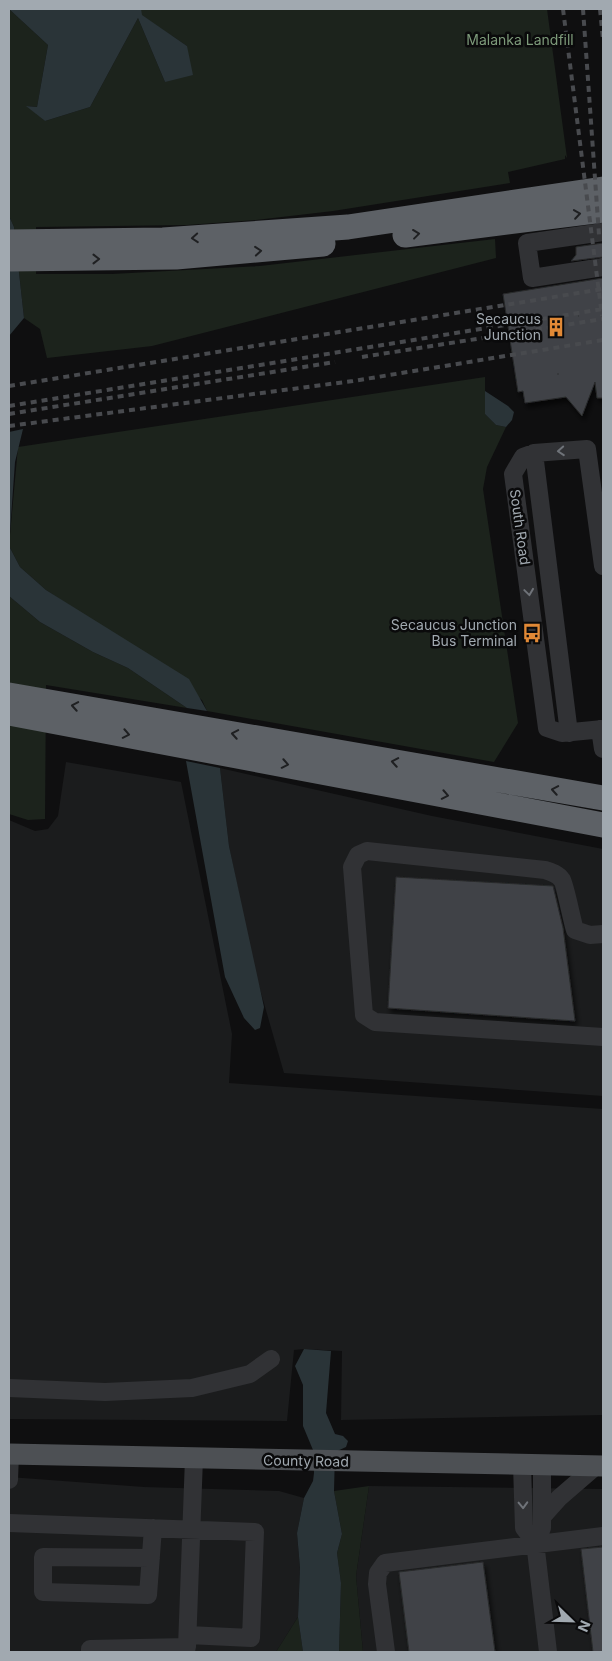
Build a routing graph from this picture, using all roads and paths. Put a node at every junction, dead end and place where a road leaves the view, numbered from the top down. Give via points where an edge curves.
1 (603, 171) edge
2 (603, 190) edge
3 (603, 210) edge
4 (296, 230) junction
5 (603, 232) edge
6 (9, 242) edge
7 (47, 251) junction
8 (9, 259) edge
9 (603, 267) edge
10 (603, 566) edge
11 (9, 695) edge
12 (9, 713) edge
13 (602, 729) edge
14 (603, 749) edge
15 (603, 798) edge
16 (603, 825) edge
17 (603, 934) edge
18 (603, 1037) edge
19 (271, 1359) dead end
20 (9, 1388) edge
21 (9, 1454) edge
22 (194, 1458) junction
23 (532, 1465) junction
24 (600, 1466) edge
25 (9, 1480) edge
26 (542, 1516) junction
27 (9, 1523) edge
28 (153, 1528) junction
29 (192, 1529) junction
30 (603, 1536) edge
31 (535, 1543) junction
32 (151, 1558) junction
33 (187, 1645) edge
34 (90, 1652) edge
35 (386, 1652) edge
36 (548, 1652) edge

1 - 4 highway via 534,192
2 - 4 highway via 348,227
7 -> 3 highway via 135,259 232,254
4 -> 7 highway
5 - 9 lane via 527,243 532,278
6 - 7 highway
7 - 8 highway
10 -> 13 lane, South Road via 587,449 534,453 523,457 513,474 547,728 557,733
15 -> 11 highway
12 -> 16 highway
13 - 14 lane, South Road
17 - 18 lane via 590,935 575,930 568,912 563,881 555,873 545,870 368,851 358,855 352,867 364,1015 375,1022
19 - 20 lane via 250,1374 192,1388 105,1392
21 - 22 main road, County Road
21 - 25 lane
22 - 23 main road, County Road
22 - 29 lane
23 - 24 main road, County Road
23 - 26 lane
23 -> 31 lane via 524,1528
24 - 26 lane via 559,1498
26 - 31 lane via 542,1528
27 - 28 lane
28 - 29 lane
28 - 32 lane
29 - 33 lane
29 - 33 lane via 254,1532 250,1638
30 - 31 lane
31 - 35 lane via 385,1563 378,1573 377,1584
31 - 36 lane
32 - 32 lane via 148,1595 43,1592 43,1557
33 - 34 lane via 90,1649

